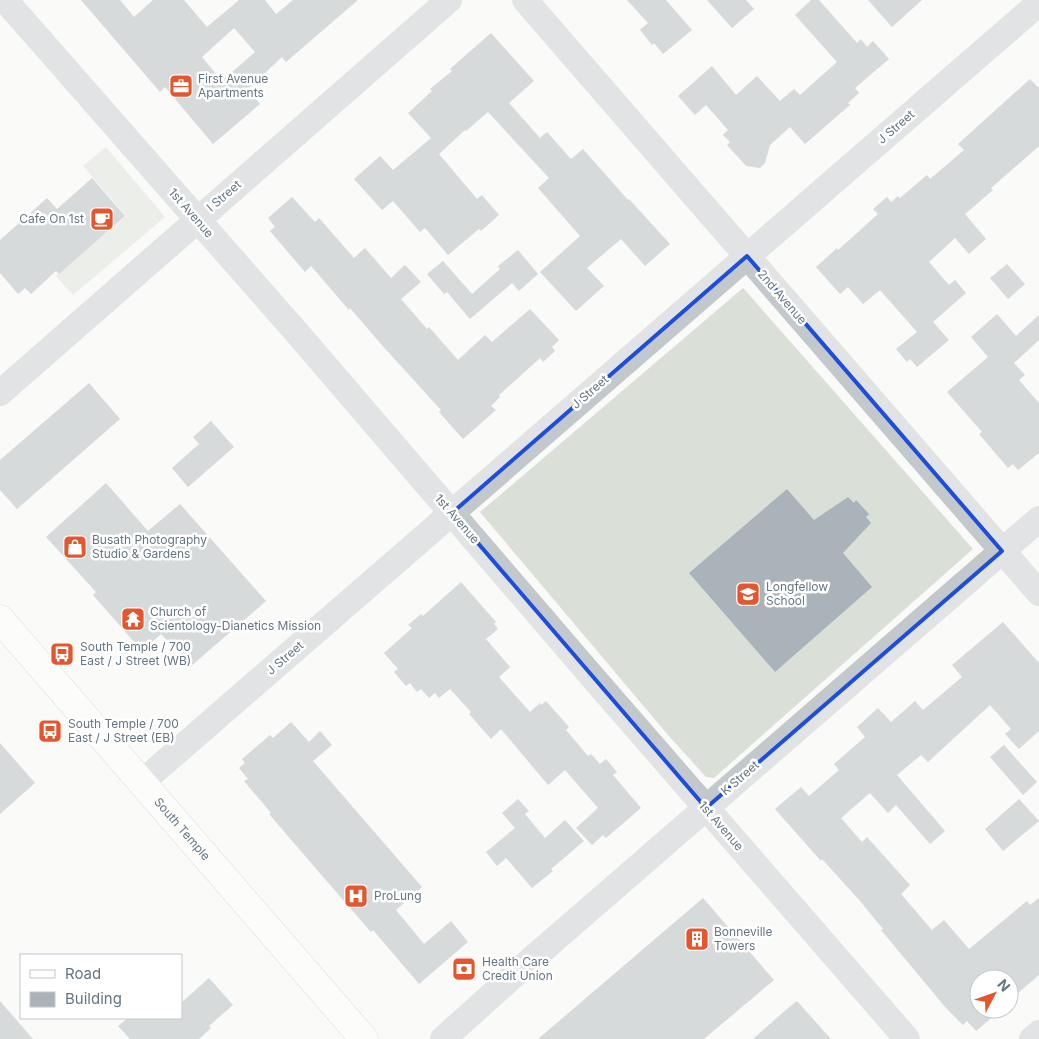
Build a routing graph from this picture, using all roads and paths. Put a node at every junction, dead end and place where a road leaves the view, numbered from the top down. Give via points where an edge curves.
1 (5, 0) edge
2 (449, 0) edge
3 (525, 0) edge
4 (1039, 3) edge
5 (197, 220) junction
6 (747, 256) junction
7 (0, 393) edge
8 (452, 513) junction
9 (1039, 519) edge
10 (1002, 551) junction
11 (1039, 593) edge
12 (0, 618) edge
13 (142, 782) junction
14 (706, 808) junction
15 (1039, 1033) edge
16 (364, 1039) edge
17 (443, 1039) edge
18 (907, 1039) edge
19 (1032, 1039) edge

1 - 5 street, 1st Avenue
2 - 5 street, I Street
3 - 6 street, 2nd Avenue
4 - 6 street, J Street
5 - 7 street, I Street
5 - 8 street, 1st Avenue
6 - 8 street, J Street
6 - 10 street, 2nd Avenue
8 - 13 street, J Street
8 - 14 street, 1st Avenue
9 - 10 street, K Street
10 - 11 street, 2nd Avenue
10 - 14 street, K Street
12 - 13 main road, South Temple
13 - 16 main road, South Temple
14 - 17 street, K Street
14 - 18 street, 1st Avenue
15 - 19 street

